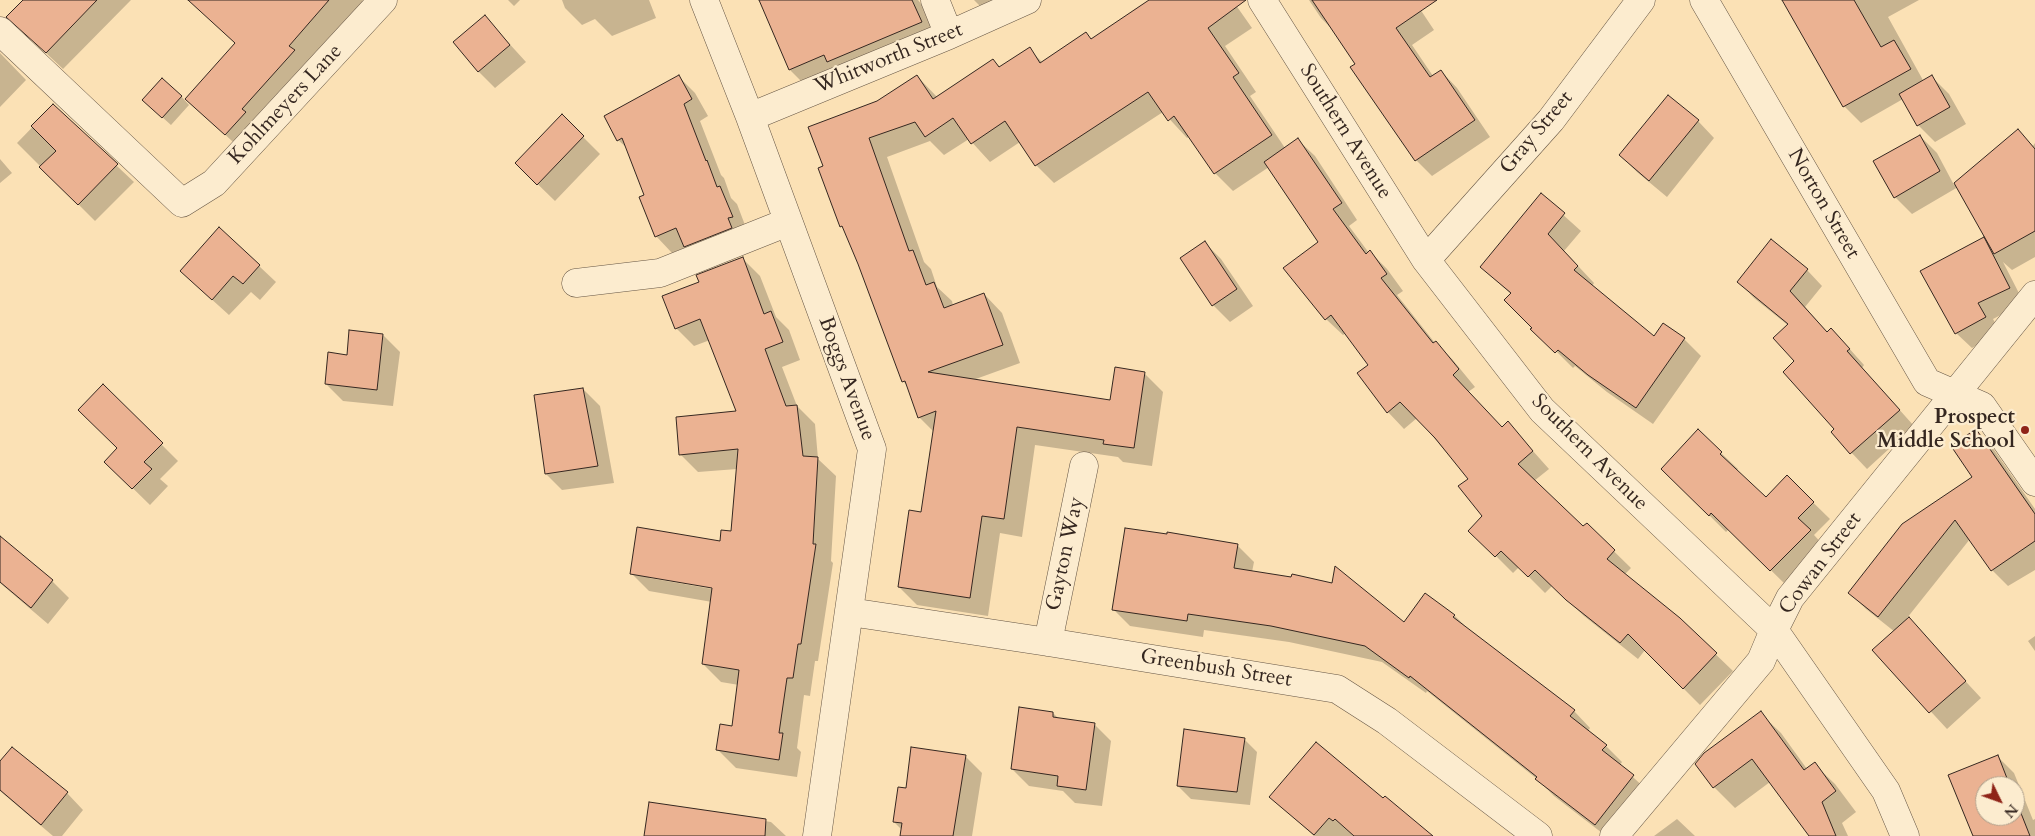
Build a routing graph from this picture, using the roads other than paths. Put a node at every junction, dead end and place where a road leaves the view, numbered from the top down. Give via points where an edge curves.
1 (383, 0) edge
2 (704, 0) edge
3 (935, 0) edge
4 (1027, 0) edge
5 (1262, 0) edge
6 (1641, 0) edge
7 (1704, 0) edge
8 (0, 31) edge
9 (949, 35) junction
10 (750, 117) junction
11 (788, 222) junction
12 (1426, 260) junction
13 (576, 283) dead end
14 (2035, 295) edge
15 (1954, 394) junction
16 (1084, 466) dead end
17 (2035, 482) edge
18 (850, 612) junction
19 (1774, 630) junction
20 (1048, 642) junction
21 (817, 836) edge
22 (1538, 836) edge
23 (1614, 836) edge
24 (1905, 836) edge

1 - 8 street, Kohlmeyers Lane via 214,183 182,203
2 - 10 street, Boggs Avenue
3 - 9 street
4 - 9 street, Whitworth Street
5 - 12 street, Southern Avenue
6 - 12 street, Gray Street via 1550,120
7 - 15 street, Norton Street via 1927,382
9 - 10 street, Whitworth Street
10 - 11 street, Boggs Avenue
11 - 13 street via 660,273
11 - 18 street, Boggs Avenue via 872,449
12 - 19 street, Southern Avenue via 1542,410
14 - 15 street, Cowan Street
15 - 17 street, Norton Street via 1982,406
15 - 19 street, Cowan Street via 1790,598
16 - 20 street, Gayton Way
18 - 20 street, Greenbush Street
18 - 21 street, Boggs Avenue
19 - 23 street, Cowan Street via 1761,662
19 - 24 street, Southern Avenue via 1886,790
20 - 22 street, Greenbush Street via 1337,689 1387,721

